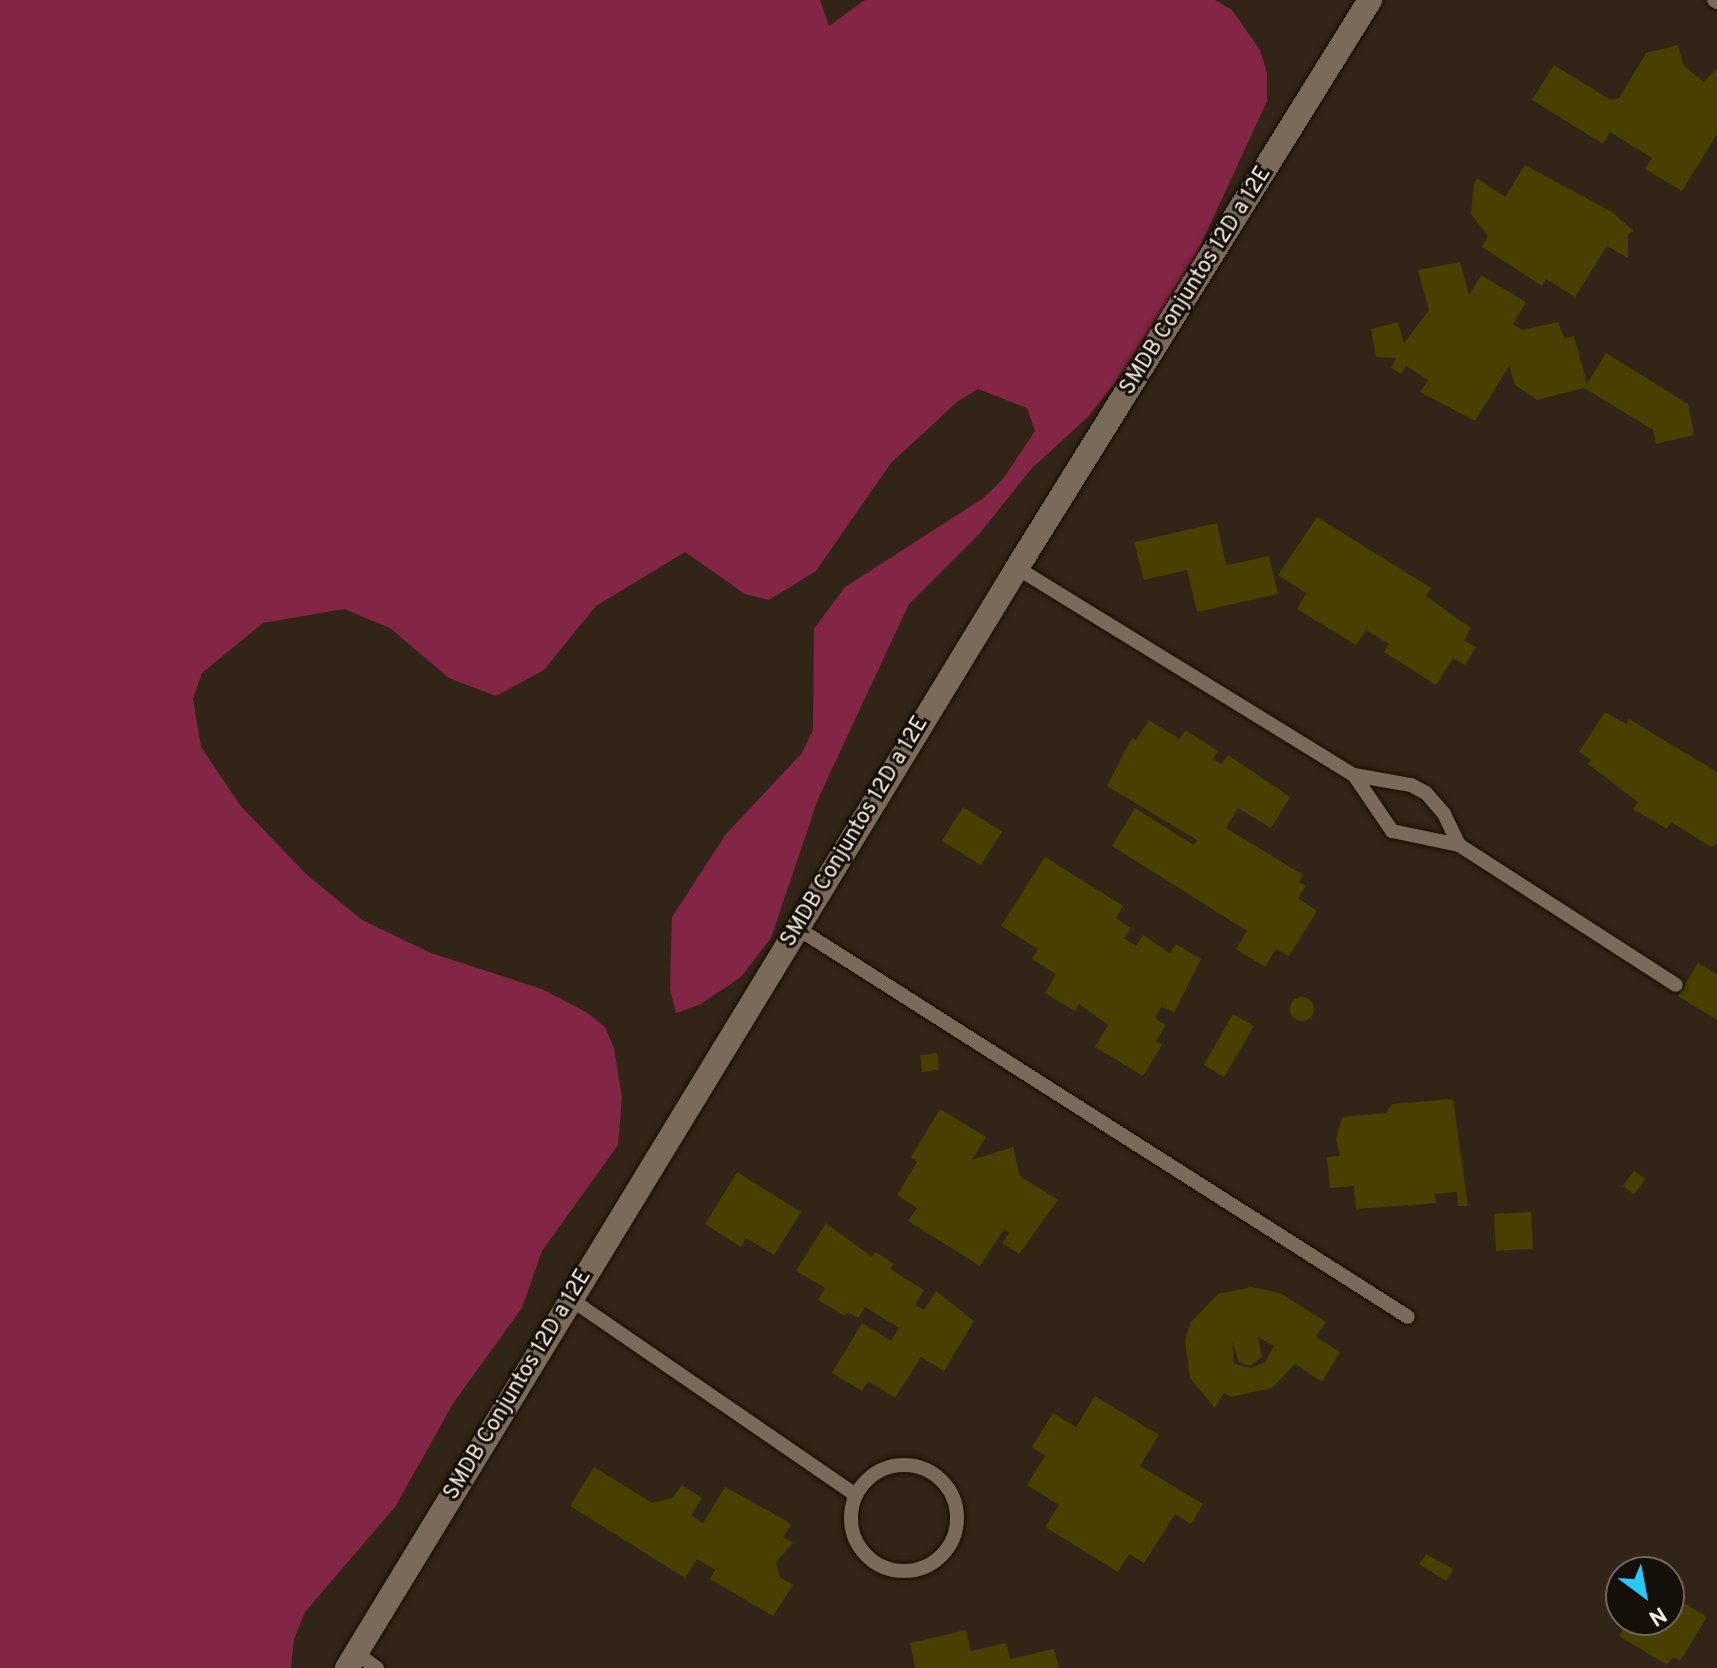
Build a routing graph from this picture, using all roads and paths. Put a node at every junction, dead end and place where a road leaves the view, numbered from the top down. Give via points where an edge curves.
1 (1370, 0) edge
2 (1017, 568) junction
3 (1354, 775) junction
4 (1459, 845) junction
5 (797, 928) junction
6 (1676, 985) dead end
7 (569, 1298) junction
8 (1408, 1317) dead end
9 (856, 1495) junction
10 (351, 1661) edge
11 (377, 1668) edge

1 - 2 street, SMDB Conjuntos 12D a 12E
2 - 3 lane
2 - 5 street, SMDB Conjuntos 12D a 12E
3 - 4 lane via 1392,831
3 - 4 lane via 1411,785 1426,793
4 - 6 lane
5 - 7 street, SMDB Conjuntos 12D a 12E
5 - 8 lane
7 - 9 lane
7 - 10 street, SMDB Conjuntos 12D a 12E
9 - 9 lane via 851,1511 854,1536 867,1557 881,1566 897,1571 930,1566 953,1541 958,1526 952,1493 928,1470 912,1465 887,1468
10 - 11 lane

